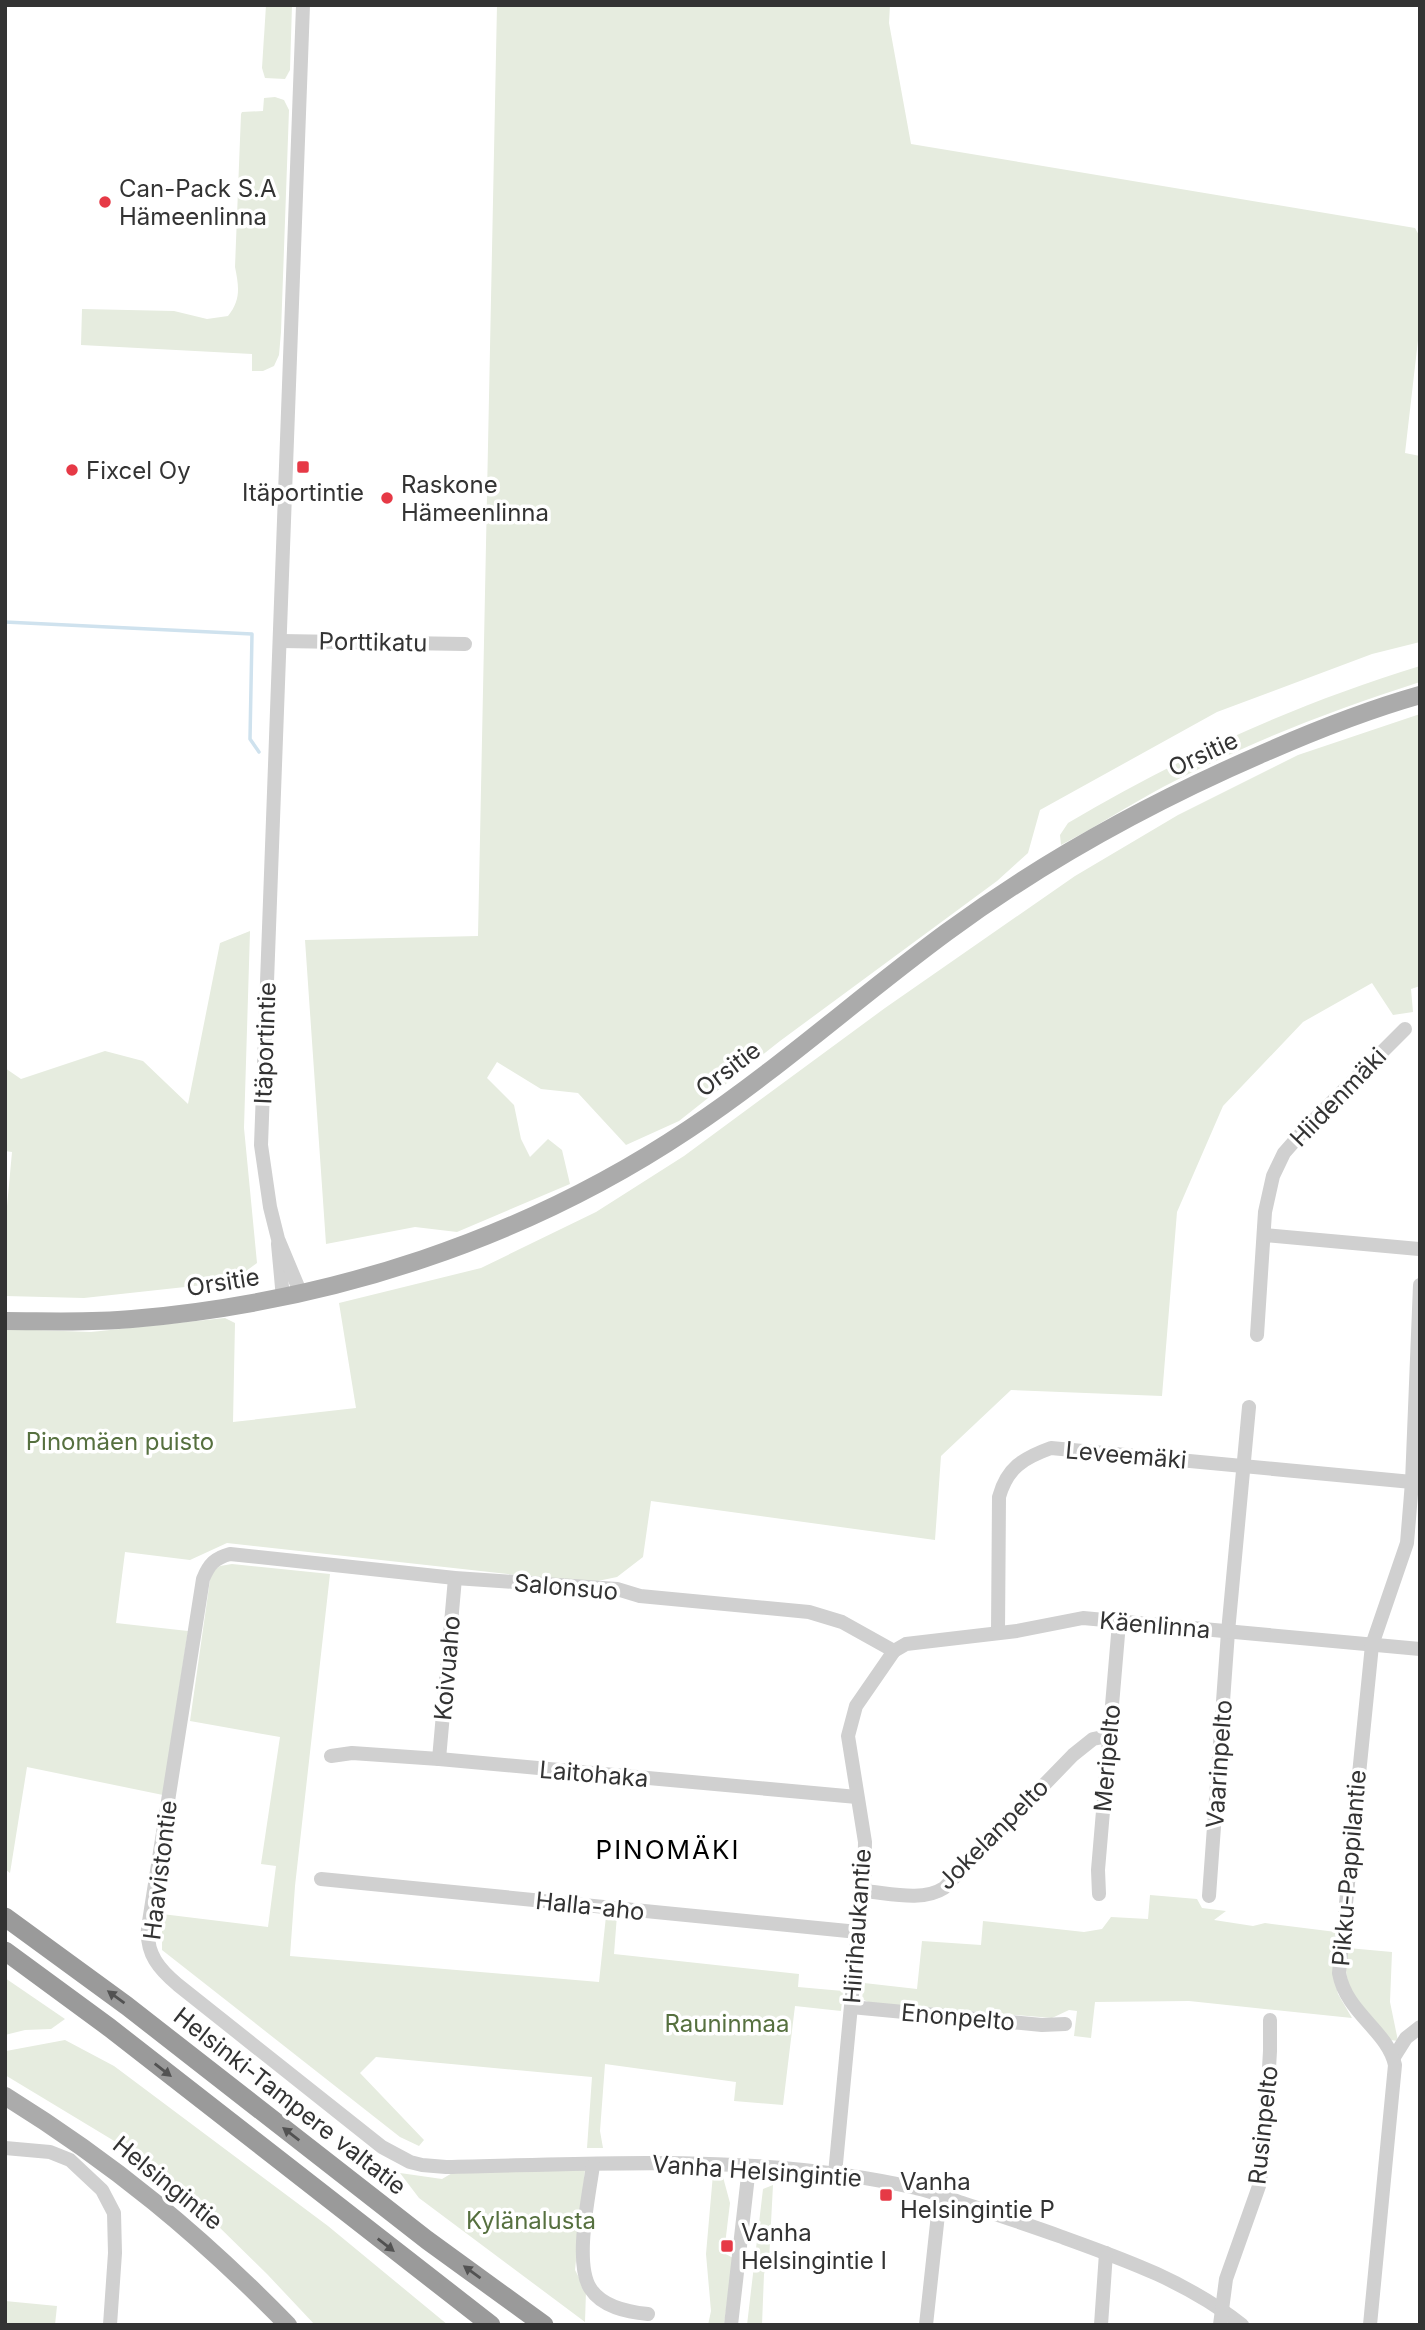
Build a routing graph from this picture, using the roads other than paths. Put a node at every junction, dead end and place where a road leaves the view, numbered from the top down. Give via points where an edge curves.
1 (303, 5) edge
2 (281, 641) junction
3 (465, 644) dead end
4 (1420, 695) edge
5 (1405, 1029) dead end
6 (1264, 1235) junction
7 (1420, 1247) edge
8 (1420, 1256) edge
9 (1420, 1285) edge
10 (292, 1296) junction
11 (5, 1321) edge
12 (1257, 1335) dead end
13 (1249, 1407) dead end
14 (1243, 1467) junction
15 (1412, 1482) junction
16 (230, 1554) joint
17 (455, 1578) junction
18 (1119, 1623) junction
19 (1228, 1632) junction
20 (998, 1633) junction
21 (1372, 1645) junction
22 (1420, 1649) edge
23 (894, 1651) junction
24 (1108, 1736) junction
25 (331, 1756) dead end
26 (439, 1759) junction
27 (857, 1797) junction
28 (321, 1879) dead end
29 (864, 1891) junction
30 (1099, 1894) dead end
31 (1209, 1896) dead end
32 (5, 1917) edge
33 (858, 1932) junction
34 (5, 1951) edge
35 (851, 2007) junction
36 (1270, 2020) dead end
37 (1065, 2024) dead end
38 (1420, 2027) edge
39 (1394, 2057) junction
40 (5, 2096) edge
41 (5, 2148) edge
42 (410, 2162) joint
43 (593, 2165) junction
44 (749, 2167) junction
45 (835, 2174) junction
46 (940, 2196) junction
47 (1106, 2253) junction
48 (1222, 2309) junction
49 (648, 2314) dead end
50 (110, 2325) edge
51 (288, 2325) edge
52 (491, 2325) edge
53 (544, 2325) edge
54 (731, 2325) edge
55 (926, 2325) edge
56 (1101, 2325) edge
57 (1220, 2325) edge
58 (1242, 2325) edge
59 (1370, 2325) edge

1 - 2 street, Itäportintie
2 - 3 street, Porttikatu
2 - 10 street, Itäportintie via 261,1145 270,1207
4 - 10 main road, Orsitie via 1240,764 1057,859 947,932 688,1129 618,1172 497,1233 406,1265
5 - 6 street, Hiidenmäki via 1284,1153 1273,1176
6 - 7 street
6 - 12 street, Hiidenmäki
7 - 8 street
9 - 15 street, Pikku-Pappilantie
10 - 11 main road, Orsitie via 130,1319
13 - 14 street
14 - 15 street, Leveemäki
14 - 19 street
14 - 20 street, Leveemäki via 1051,1448 1031,1455 1004,1479 999,1497
15 - 21 street, Pikku-Pappilantie via 1407,1543
16 - 17 street, Salonsuo
16 - 42 street, Haavistontie via 218,1557 203,1578 148,1928 150,1952 178,1985 382,2147
17 - 23 street, Salonsuo via 617,1589 640,1596 809,1612 842,1622
17 - 26 street, Koivuaho
18 - 19 street, Käenlinna
18 - 20 street, Käenlinna via 1083,1618
18 - 24 street, Meripelto
19 - 21 street, Käenlinna
19 - 31 street, Vaarinpelto
20 - 23 street, Käenlinna via 906,1644
21 - 22 street, Käenlinna
21 - 39 street, Pikku-Pappilantie via 1339,1973 1349,2001
23 - 27 street, Hiirihaukantie via 851,1719 849,1744
24 - 29 street, Jokelanpelto via 1093,1739 1073,1755 944,1888 925,1895
24 - 30 street, Meripelto
25 - 26 street, Laitohaka via 352,1753
26 - 27 street, Laitohaka
27 - 29 street, Hiirihaukantie via 865,1842
28 - 33 street, Halla-aho
29 - 33 street, Hiirihaukantie
53 -> 32 highway, Helsinki-Tampere valtatie
33 - 35 street, Hiirihaukantie
34 -> 52 highway
35 - 37 street, Enonpelto
35 - 45 street, Hiirihaukantie
36 - 48 street, Rusinpelto via 1259,2186 1226,2279
38 - 39 street
39 - 59 street
40 - 51 main road, Helsingintie via 90,2151 170,2213
41 - 50 street via 50,2152 69,2160 102,2190 114,2213
42 - 43 street, Vanha Helsingintie via 446,2167
43 - 44 street, Vanha Helsingintie
43 - 49 street via 582,2260 590,2288 610,2305
44 - 45 street, Vanha Helsingintie
44 - 54 street
45 - 46 street, Vanha Helsingintie
46 - 47 street, Vanha Helsingintie
46 - 55 street
47 - 48 street, Vanha Helsingintie via 1163,2275
47 - 56 street
48 - 57 street, Rusinpelto
48 - 58 street, Vanha Helsingintie

